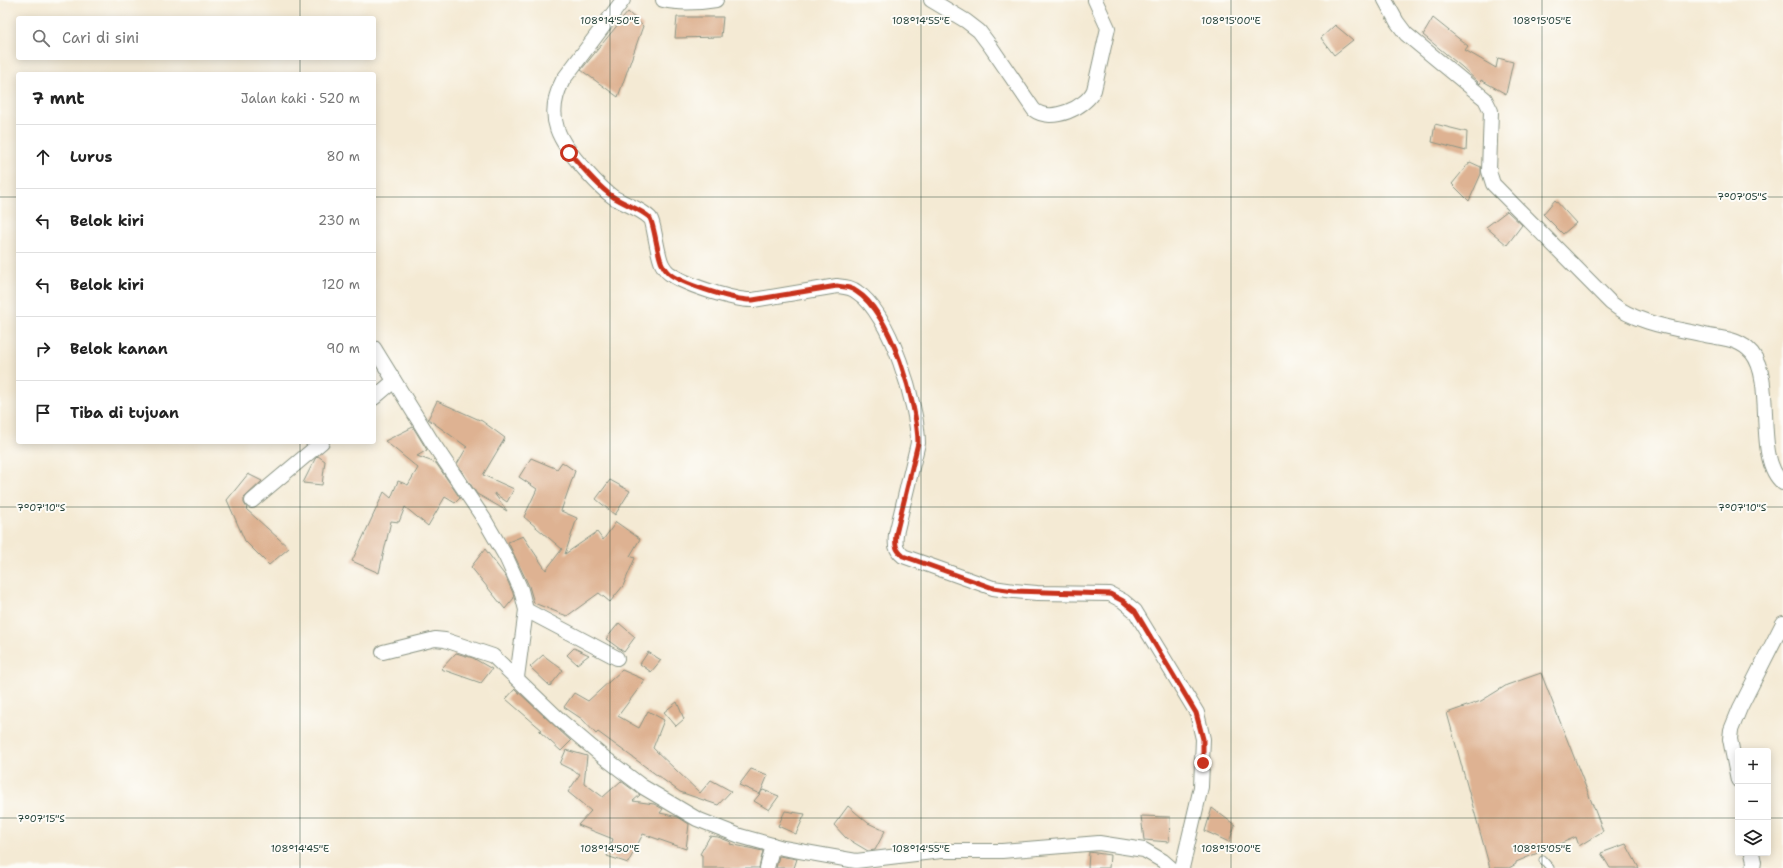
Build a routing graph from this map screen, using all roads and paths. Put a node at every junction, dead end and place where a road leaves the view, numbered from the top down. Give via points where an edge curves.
1 (623, 0) edge
2 (663, 0) edge
3 (716, 0) edge
4 (931, 0) edge
5 (1095, 0) edge
6 (1385, 0) edge
7 (376, 351) edge
8 (394, 381) junction
9 (376, 396) edge
10 (320, 444) edge
11 (1783, 483) edge
12 (252, 501) dead end
13 (526, 610) junction
14 (1783, 623) edge
15 (383, 652) dead end
16 (617, 658) dead end
17 (517, 678) junction
18 (1735, 765) edge
19 (773, 845) junction
20 (1753, 856) edge
21 (1543, 860) dead end
22 (767, 868) edge
23 (1171, 868) edge
24 (1182, 868) edge
25 (1550, 868) edge
26 (1753, 868) edge

1 - 24 street via 557,91 554,122 569,153 612,196 646,214 652,221 662,265 670,275 692,285 744,300 837,286 849,287 868,301 887,330 908,387 918,432 918,443 896,534 896,550 903,556 993,588 1021,592 1110,594 1135,611 1196,713 1203,739 1201,787
2 - 3 street via 695,4
4 - 5 street via 979,31 1034,110 1040,115 1052,116 1083,104 1094,90 1108,28
6 - 11 street via 1406,34 1485,99 1491,111 1489,171 1493,184 1611,303 1629,314 1655,323 1732,339 1744,344 1753,355 1761,374 1770,463 1777,478
7 - 8 street
8 - 9 street
8 - 13 street via 506,557 521,590
10 - 12 street
13 - 16 street
13 - 17 street
14 - 18 street via 1731,730 1730,739
15 - 17 street via 428,639 445,640 494,656
17 - 19 street via 561,721 643,787 697,819 740,836
19 - 22 street
19 - 23 street via 856,860 941,851 1002,851 1100,843 1144,850 1163,860
20 - 26 street
21 - 25 lane

